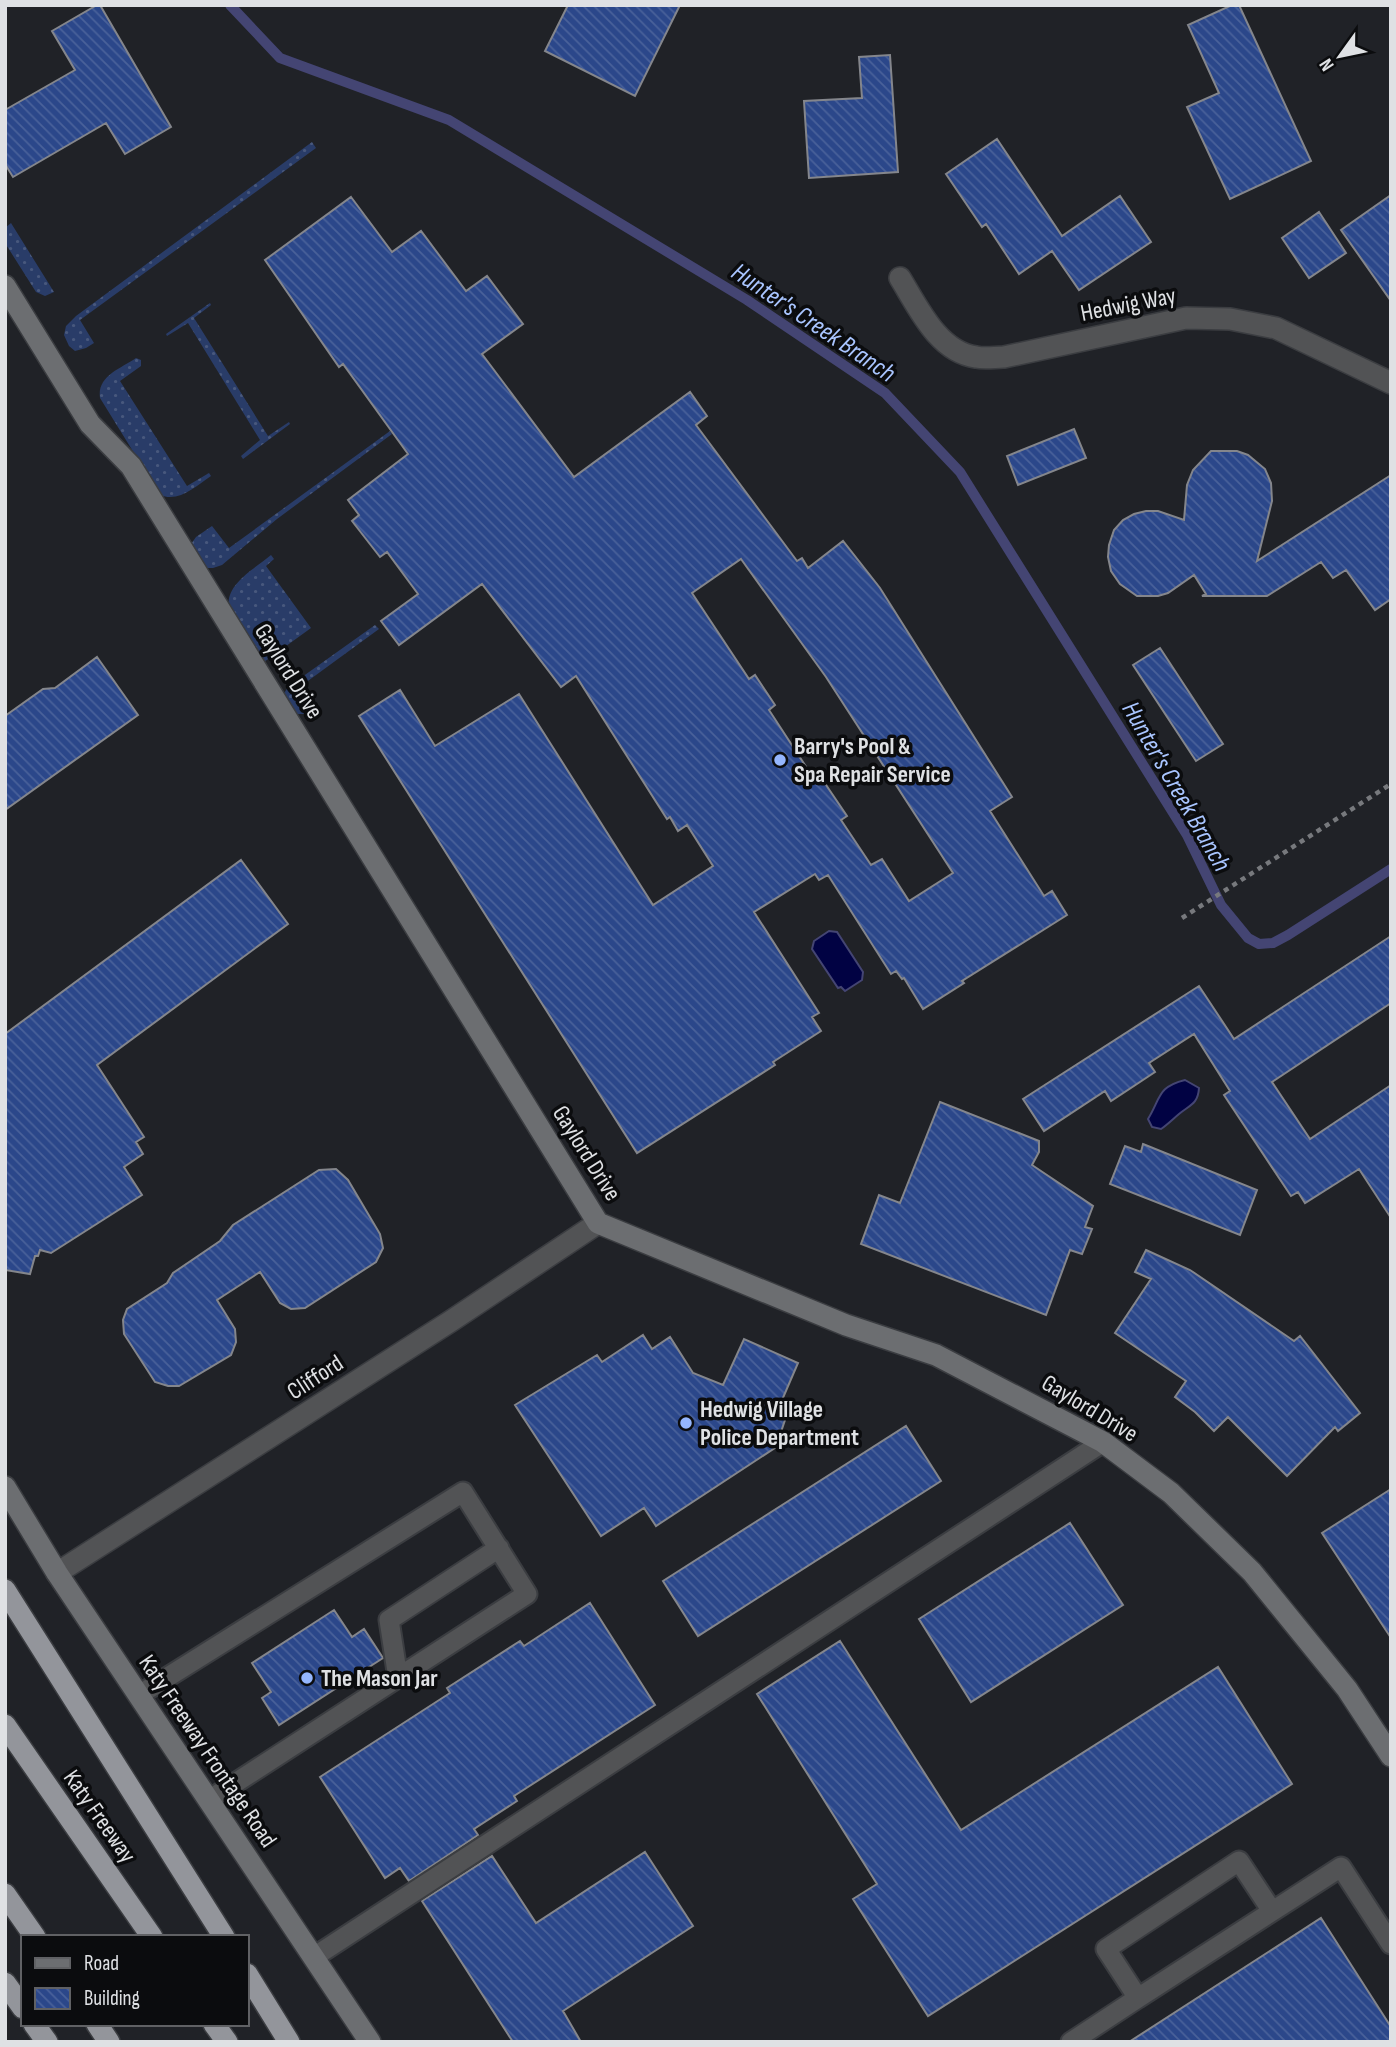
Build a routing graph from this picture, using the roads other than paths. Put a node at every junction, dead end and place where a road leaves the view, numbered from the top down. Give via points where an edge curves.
1 (900, 278) dead end
2 (5, 286) edge
3 (1391, 383) edge
4 (598, 1223) junction
5 (1103, 1442) junction
6 (5, 1488) edge
7 (499, 1548) junction
8 (57, 1573) junction
9 (5, 1590) edge
10 (398, 1678) junction
11 (139, 1695) junction
12 (5, 1725) edge
13 (1391, 1756) edge
14 (209, 1800) junction
15 (5, 1894) edge
16 (1272, 1911) junction
17 (34, 1935) edge
18 (151, 1935) edge
19 (223, 1935) edge
20 (1391, 1944) edge
21 (314, 1957) junction
22 (248, 1976) edge
23 (5, 1983) edge
24 (1138, 1998) junction
25 (21, 2005) edge
26 (35, 2026) edge
27 (98, 2026) edge
28 (215, 2026) edge
29 (47, 2042) edge
30 (109, 2042) edge
31 (226, 2042) edge
32 (289, 2042) edge
33 (370, 2042) edge
34 (1071, 2042) edge

1 - 3 street, Hedwig Way via 933,329 954,348 975,357 1004,357 1186,318 1230,318 1276,328
2 - 4 street, Gaylord Drive via 90,424 131,466
4 - 5 street, Gaylord Drive via 846,1325 936,1355
4 - 8 street, Clifford
5 - 13 street, Gaylord Drive via 1171,1493 1252,1573 1346,1689
5 - 21 lane
6 - 8 street, Katy Freeway Frontage Road
7 - 10 lane via 389,1620
7 - 10 lane via 527,1594
7 - 11 lane via 463,1492
8 - 11 street, Katy Freeway Frontage Road
9 - 19 highway
10 - 14 lane
11 - 14 street, Katy Freeway Frontage Road
12 - 18 highway, Katy Freeway
14 - 21 street, Katy Freeway Frontage Road
15 - 17 highway
16 - 20 lane via 1341,1867
16 - 24 lane
16 - 24 lane via 1239,1861 1106,1949
21 - 33 street, Katy Freeway Frontage Road
22 - 32 highway
23 - 25 highway
24 - 34 lane
26 - 29 highway
27 - 30 highway
28 - 31 highway

